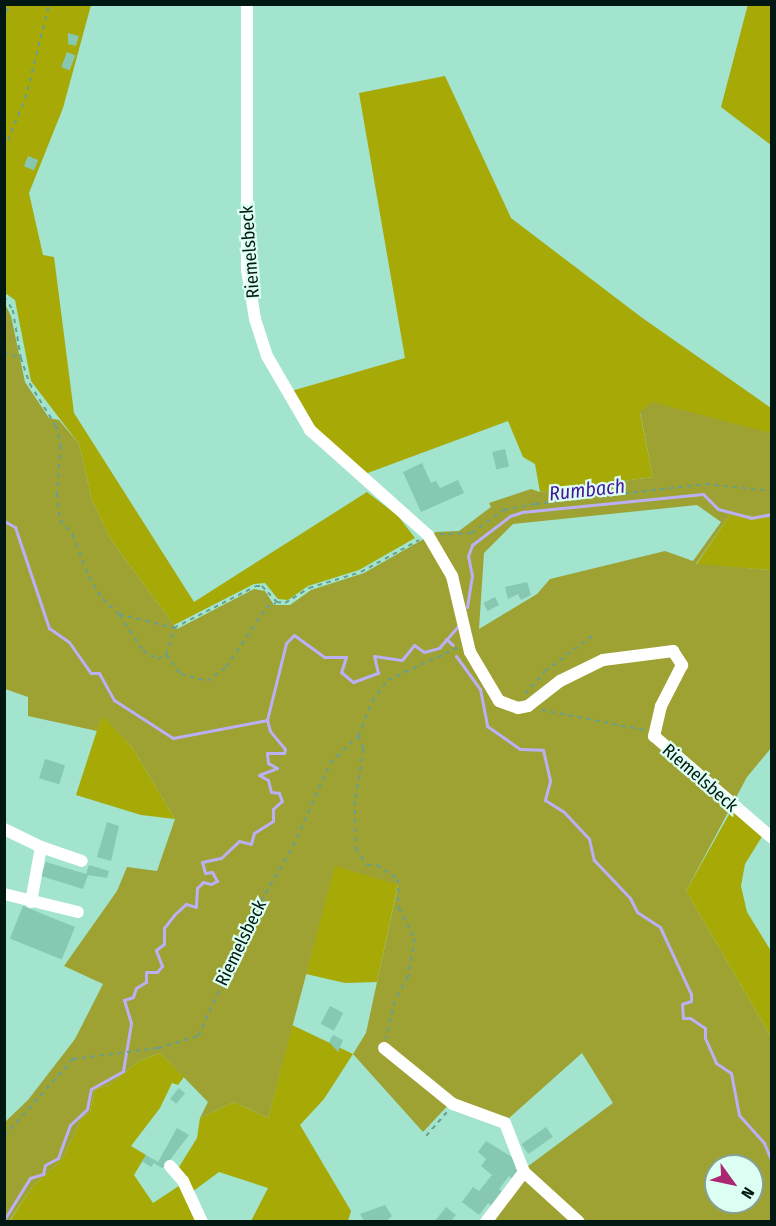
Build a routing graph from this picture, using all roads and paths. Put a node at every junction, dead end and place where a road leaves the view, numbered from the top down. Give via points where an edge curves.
1 (9, 4) edge
2 (49, 4) edge
3 (247, 4) edge
4 (4, 21) edge
5 (4, 149) edge
6 (4, 297) edge
7 (4, 353) edge
8 (21, 358) junction
9 (771, 491) edge
10 (428, 535) junction
11 (277, 602) junction
12 (119, 614) junction
13 (174, 628) junction
14 (592, 636) dead end
15 (466, 641) junction
16 (166, 655) junction
17 (523, 707) junction
18 (653, 732) junction
19 (358, 736) junction
20 (4, 829) edge
21 (771, 838) edge
22 (41, 847) junction
23 (82, 861) dead end
24 (4, 894) edge
25 (31, 902) junction
26 (78, 912) dead end
27 (384, 1048) joint
28 (453, 1104) junction
29 (4, 1136) edge
30 (426, 1136) dead end
31 (170, 1166) dead end
32 (524, 1172) junction
33 (202, 1221) edge
34 (486, 1221) edge
35 (579, 1221) edge

1 - 4 path
2 - 5 path via 25,99
3 - 10 street, Riemelsbeck via 247,270 255,319 267,356 310,430
6 - 8 path via 13,310
7 - 8 path
8 - 12 path via 30,384 56,426 61,446 57,494 60,520 73,535 89,577
9 - 10 path via 706,484 536,504 504,510 472,533
10 - 11 path via 361,572 309,588 285,603
10 - 15 street, Riemelsbeck via 452,576
11 - 13 path via 262,586 256,586
11 - 16 path via 266,608 226,667 207,681 181,674
12 - 13 path
12 - 16 path via 143,651 158,659
13 - 16 path
14 - 17 path via 545,671 525,692
15 - 17 street, Riemelsbeck via 493,694 507,706
15 - 19 path, Riemelsbeck via 388,680 372,701
17 - 18 path
17 - 18 street, Riemelsbeck via 560,681 603,660 673,651 682,665
18 - 21 street, Riemelsbeck via 659,743
19 - 27 path via 364,749 355,801 356,849 367,865 377,865 398,879 399,908 415,939 408,977 395,1000
19 - 29 path, Riemelsbeck via 325,772 293,846 261,901 198,1036 74,1059
20 - 22 street
22 - 23 street
22 - 25 street
24 - 25 street
25 - 26 street
27 - 28 street
28 - 30 path
28 - 32 street via 504,1122
31 - 33 street via 183,1181
32 - 34 street
32 - 35 street

